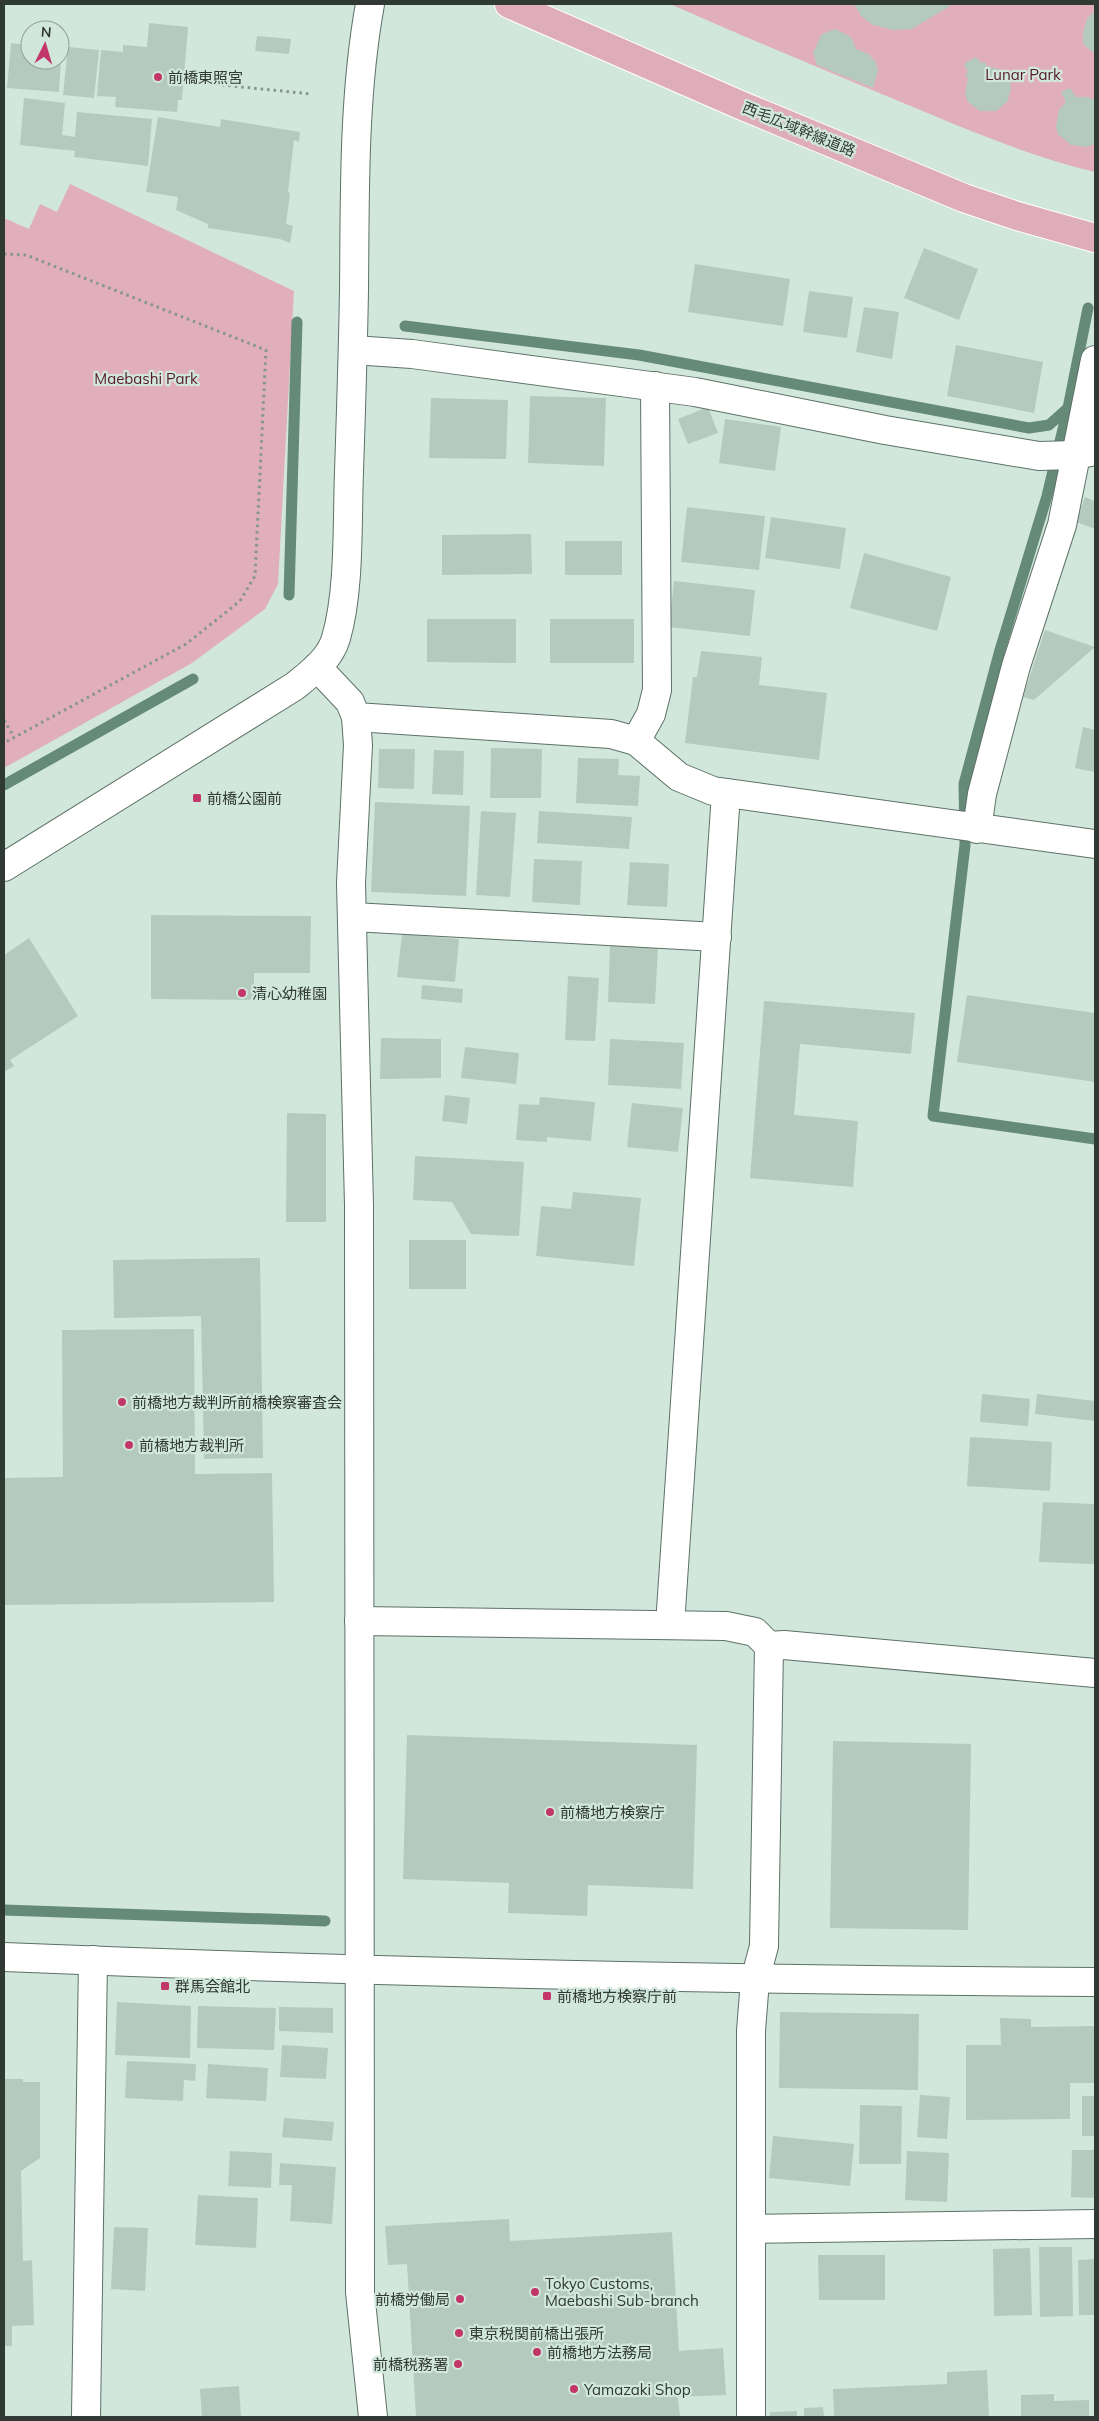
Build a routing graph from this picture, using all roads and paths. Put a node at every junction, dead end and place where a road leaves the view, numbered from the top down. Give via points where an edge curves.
1 (370, 4) edge
2 (508, 4) edge
3 (184, 81) dead end
4 (312, 94) dead end
5 (1095, 238) edge
6 (4, 254) edge
7 (353, 350) junction
8 (1095, 360) edge
9 (656, 386) junction
10 (1085, 453) edge
11 (317, 668) junction
12 (356, 717) junction
13 (4, 720) edge
14 (14, 737) junction
15 (636, 741) junction
16 (4, 743) edge
17 (726, 793) junction
18 (977, 829) junction
19 (1095, 844) edge
20 (4, 867) edge
21 (353, 917) junction
22 (717, 937) junction
23 (359, 1622) junction
24 (670, 1625) junction
25 (769, 1646) junction
26 (1095, 1673) edge
27 (4, 1957) edge
28 (93, 1960) junction
29 (361, 1969) junction
30 (755, 1980) junction
31 (1095, 1982) edge
32 (1095, 2224) edge
33 (751, 2229) junction
34 (86, 2417) edge
35 (373, 2417) edge
36 (751, 2417) edge

1 - 7 street via 362,55 354,201
2 - 5 main road, 西毛広域幹線道路 via 964,198
3 - 4 path
6 - 14 path via 26,255 266,350 255,576 240,601 186,644
7 - 9 street via 412,354
7 - 11 street via 342,605 336,638
8 - 10 street
9 - 10 street via 1039,456
9 - 15 street via 657,690 652,714
10 - 18 street via 1016,666 982,794
11 - 12 street via 350,702
11 - 20 street via 295,686
12 - 15 street via 611,734
12 - 21 street via 358,745 351,883
13 - 14 path
14 - 16 path
15 - 17 street via 684,780
17 - 18 street
17 - 22 street
18 - 19 street
21 - 22 street
21 - 23 street via 359,1205
22 - 24 street
23 - 24 street
23 - 29 street
24 - 25 street via 743,1628 755,1632
25 - 26 street
25 - 30 street via 764,1938
27 - 28 street
28 - 29 street
28 - 34 street
29 - 30 street
29 - 35 street via 360,2292
30 - 31 street
30 - 33 street via 751,2031
32 - 33 street
33 - 36 street

